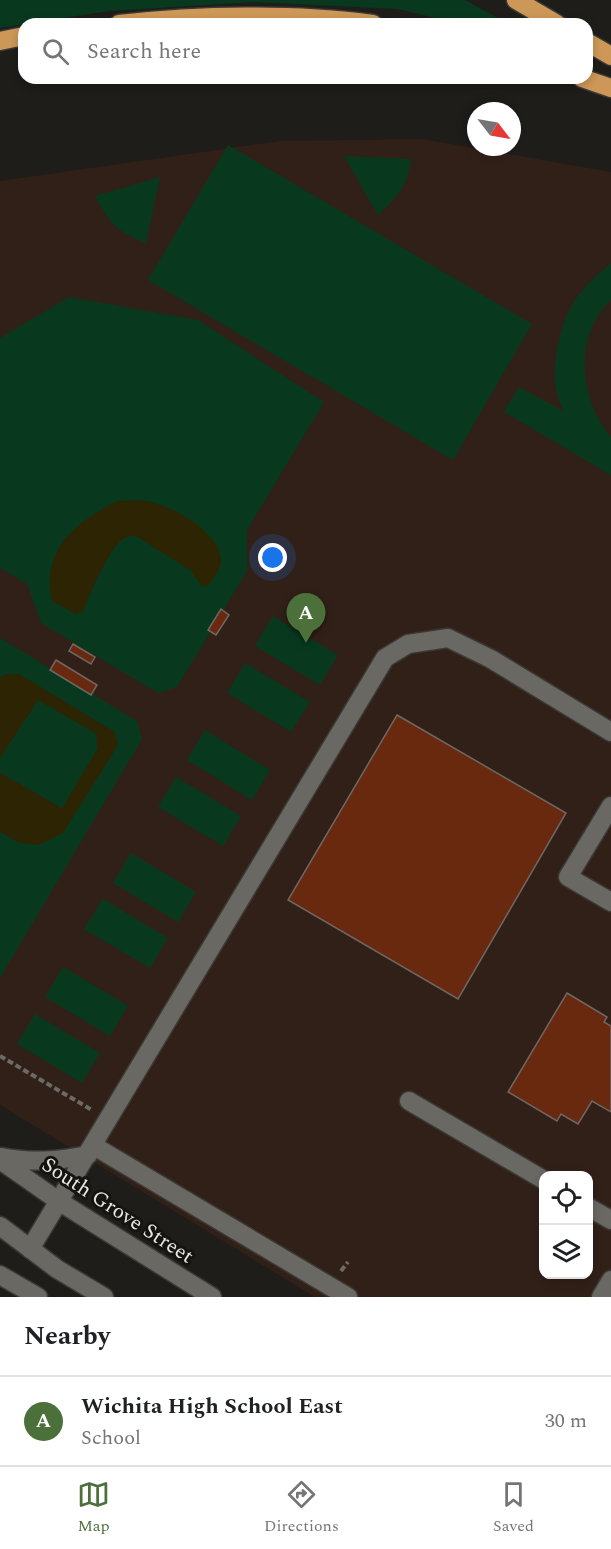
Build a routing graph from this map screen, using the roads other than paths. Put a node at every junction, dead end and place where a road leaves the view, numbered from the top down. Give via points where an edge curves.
1 (516, 0) edge
2 (217, 18) edge
3 (291, 18) edge
4 (547, 18) edge
5 (18, 37) edge
6 (0, 41) edge
7 (593, 46) edge
8 (611, 56) edge
9 (593, 82) edge
10 (611, 88) edge
11 (611, 732) edge
12 (611, 806) edge
13 (611, 902) edge
14 (409, 1101) dead end
15 (91, 1150) junction
16 (0, 1159) edge
17 (539, 1178) edge
18 (60, 1202) junction
19 (593, 1210) edge
20 (611, 1220) edge
21 (0, 1226) edge
22 (30, 1249) junction
23 (0, 1275) edge
24 (611, 1280) edge
25 (38, 1297) edge
26 (104, 1297) edge
27 (212, 1297) edge
28 (348, 1297) edge
29 (601, 1297) edge

1 - 4 highway
2 - 3 highway
5 - 6 highway
7 - 8 highway
9 - 10 highway
11 - 15 street via 491,659 448,638 408,644 385,658
12 - 13 street via 568,878
14 - 17 street
15 - 16 street via 57,1161
15 - 18 street
15 - 28 street
16 - 18 street, South Grove Street
18 - 22 street
18 - 27 street, South Grove Street
19 - 20 street
21 - 22 street
22 - 26 street
23 - 25 street
24 - 29 street

